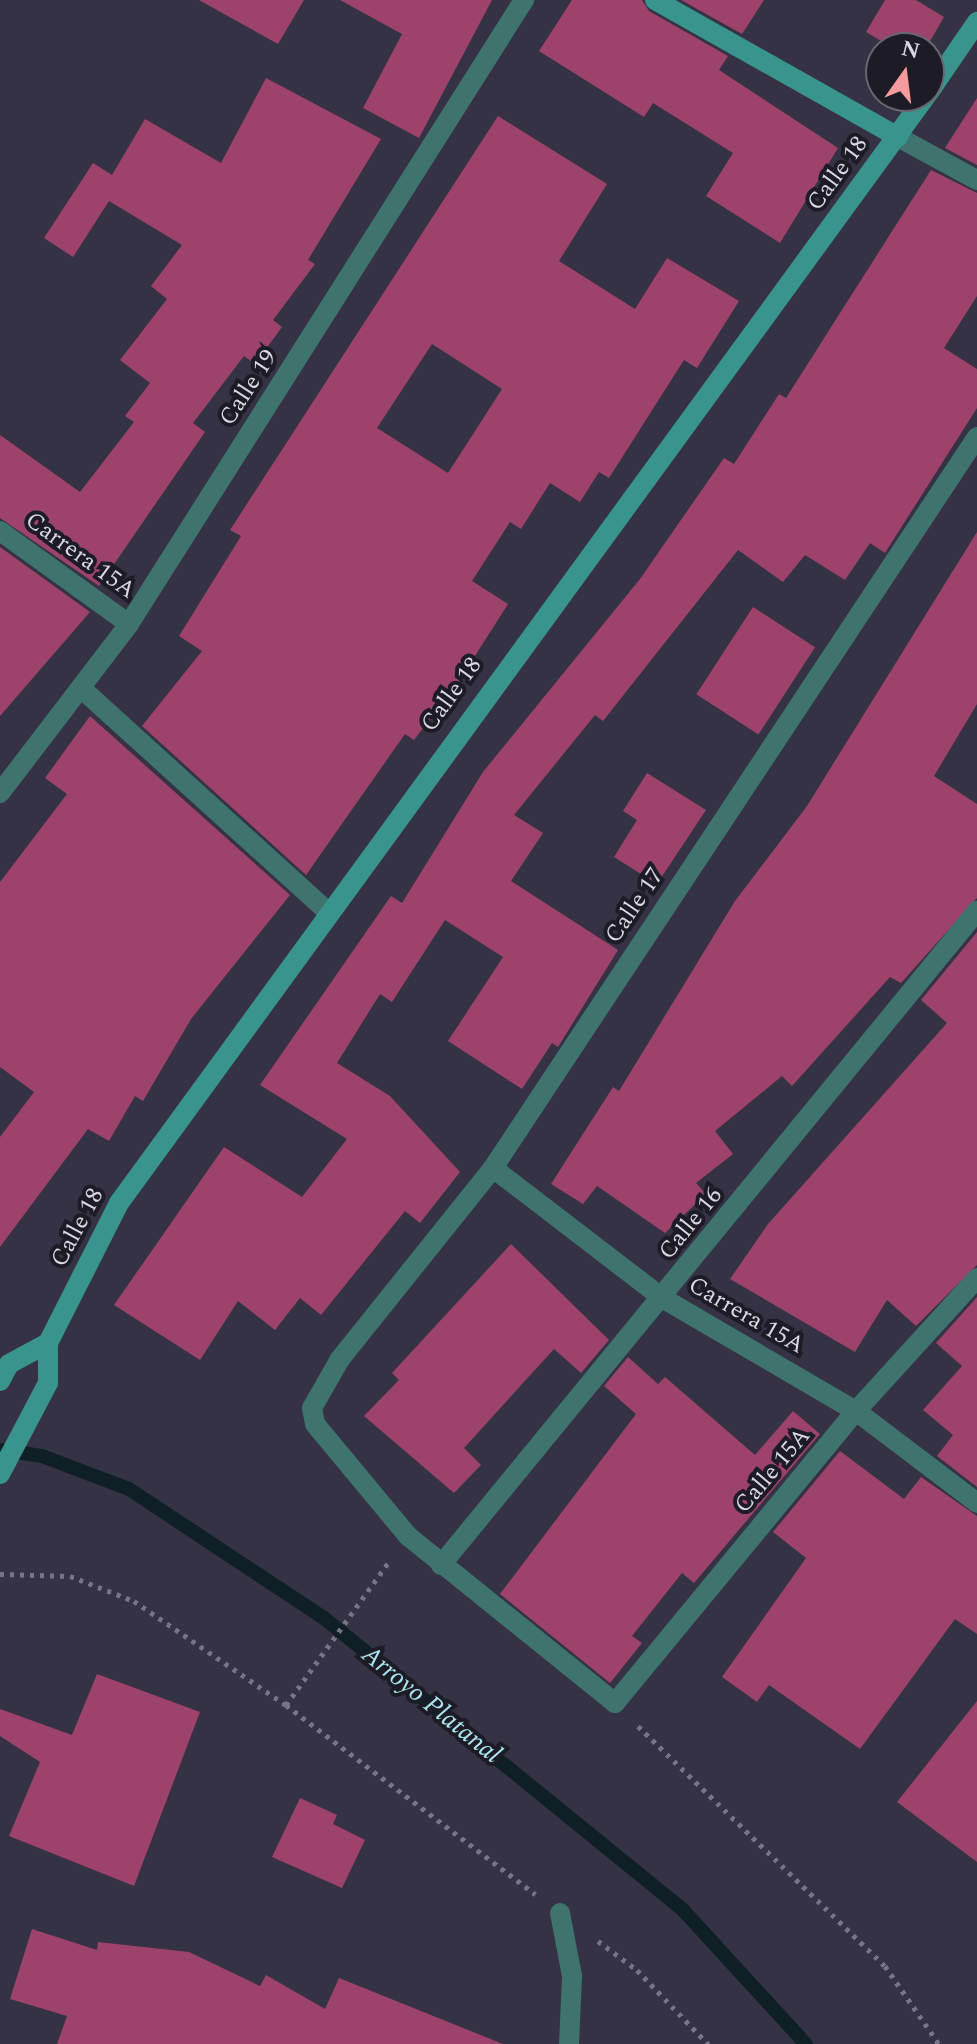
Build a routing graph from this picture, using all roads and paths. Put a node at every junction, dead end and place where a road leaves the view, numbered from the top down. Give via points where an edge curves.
1 (524, 0) edge
2 (655, 0) edge
3 (977, 22) edge
4 (945, 69) edge
5 (915, 112) edge
6 (898, 137) junction
7 (977, 180) edge
8 (977, 437) edge
9 (0, 531) edge
10 (129, 624) junction
11 (81, 688) junction
12 (0, 793) edge
13 (326, 910) junction
14 (977, 911) edge
15 (493, 1168) junction
16 (977, 1278) edge
17 (664, 1299) junction
18 (48, 1343) junction
19 (4, 1372) edge
20 (856, 1411) junction
21 (0, 1474) edge
22 (977, 1503) edge
23 (441, 1565) junction
24 (0, 1574) edge
25 (370, 1585) dead end
26 (615, 1703) junction
27 (286, 1705) junction
28 (560, 1913) junction
29 (569, 2044) edge
30 (708, 2044) edge
31 (939, 2044) edge

1 - 10 street, Calle 19
2 - 6 main road
3 - 4 main road, Calle 18
5 - 6 main road, Calle 18
6 - 7 street
6 - 13 main road, Calle 18
8 - 15 street, Calle 17
9 - 10 street, Carrera 15A
10 - 11 street, Calle 19
11 - 12 street, Calle 19
11 - 13 street
13 - 18 main road, Calle 18 via 119,1203
14 - 17 street, Calle 16
15 - 17 street, Carrera 15A
15 - 23 street, Calle 17 via 319,1390 315,1424
16 - 20 street, Calle 15A
17 - 20 street, Carrera 15A
17 - 23 street, Calle 16
18 - 19 main road
18 - 21 main road, Calle 18 via 48,1383
20 - 22 street, Carrera 15A
20 - 26 street, Calle 15A
23 - 26 street
24 - 27 path via 70,1576 134,1601
25 - 27 path
26 - 31 path via 885,1966
27 - 28 path
28 - 29 street via 572,1976
28 - 30 path via 637,1970

